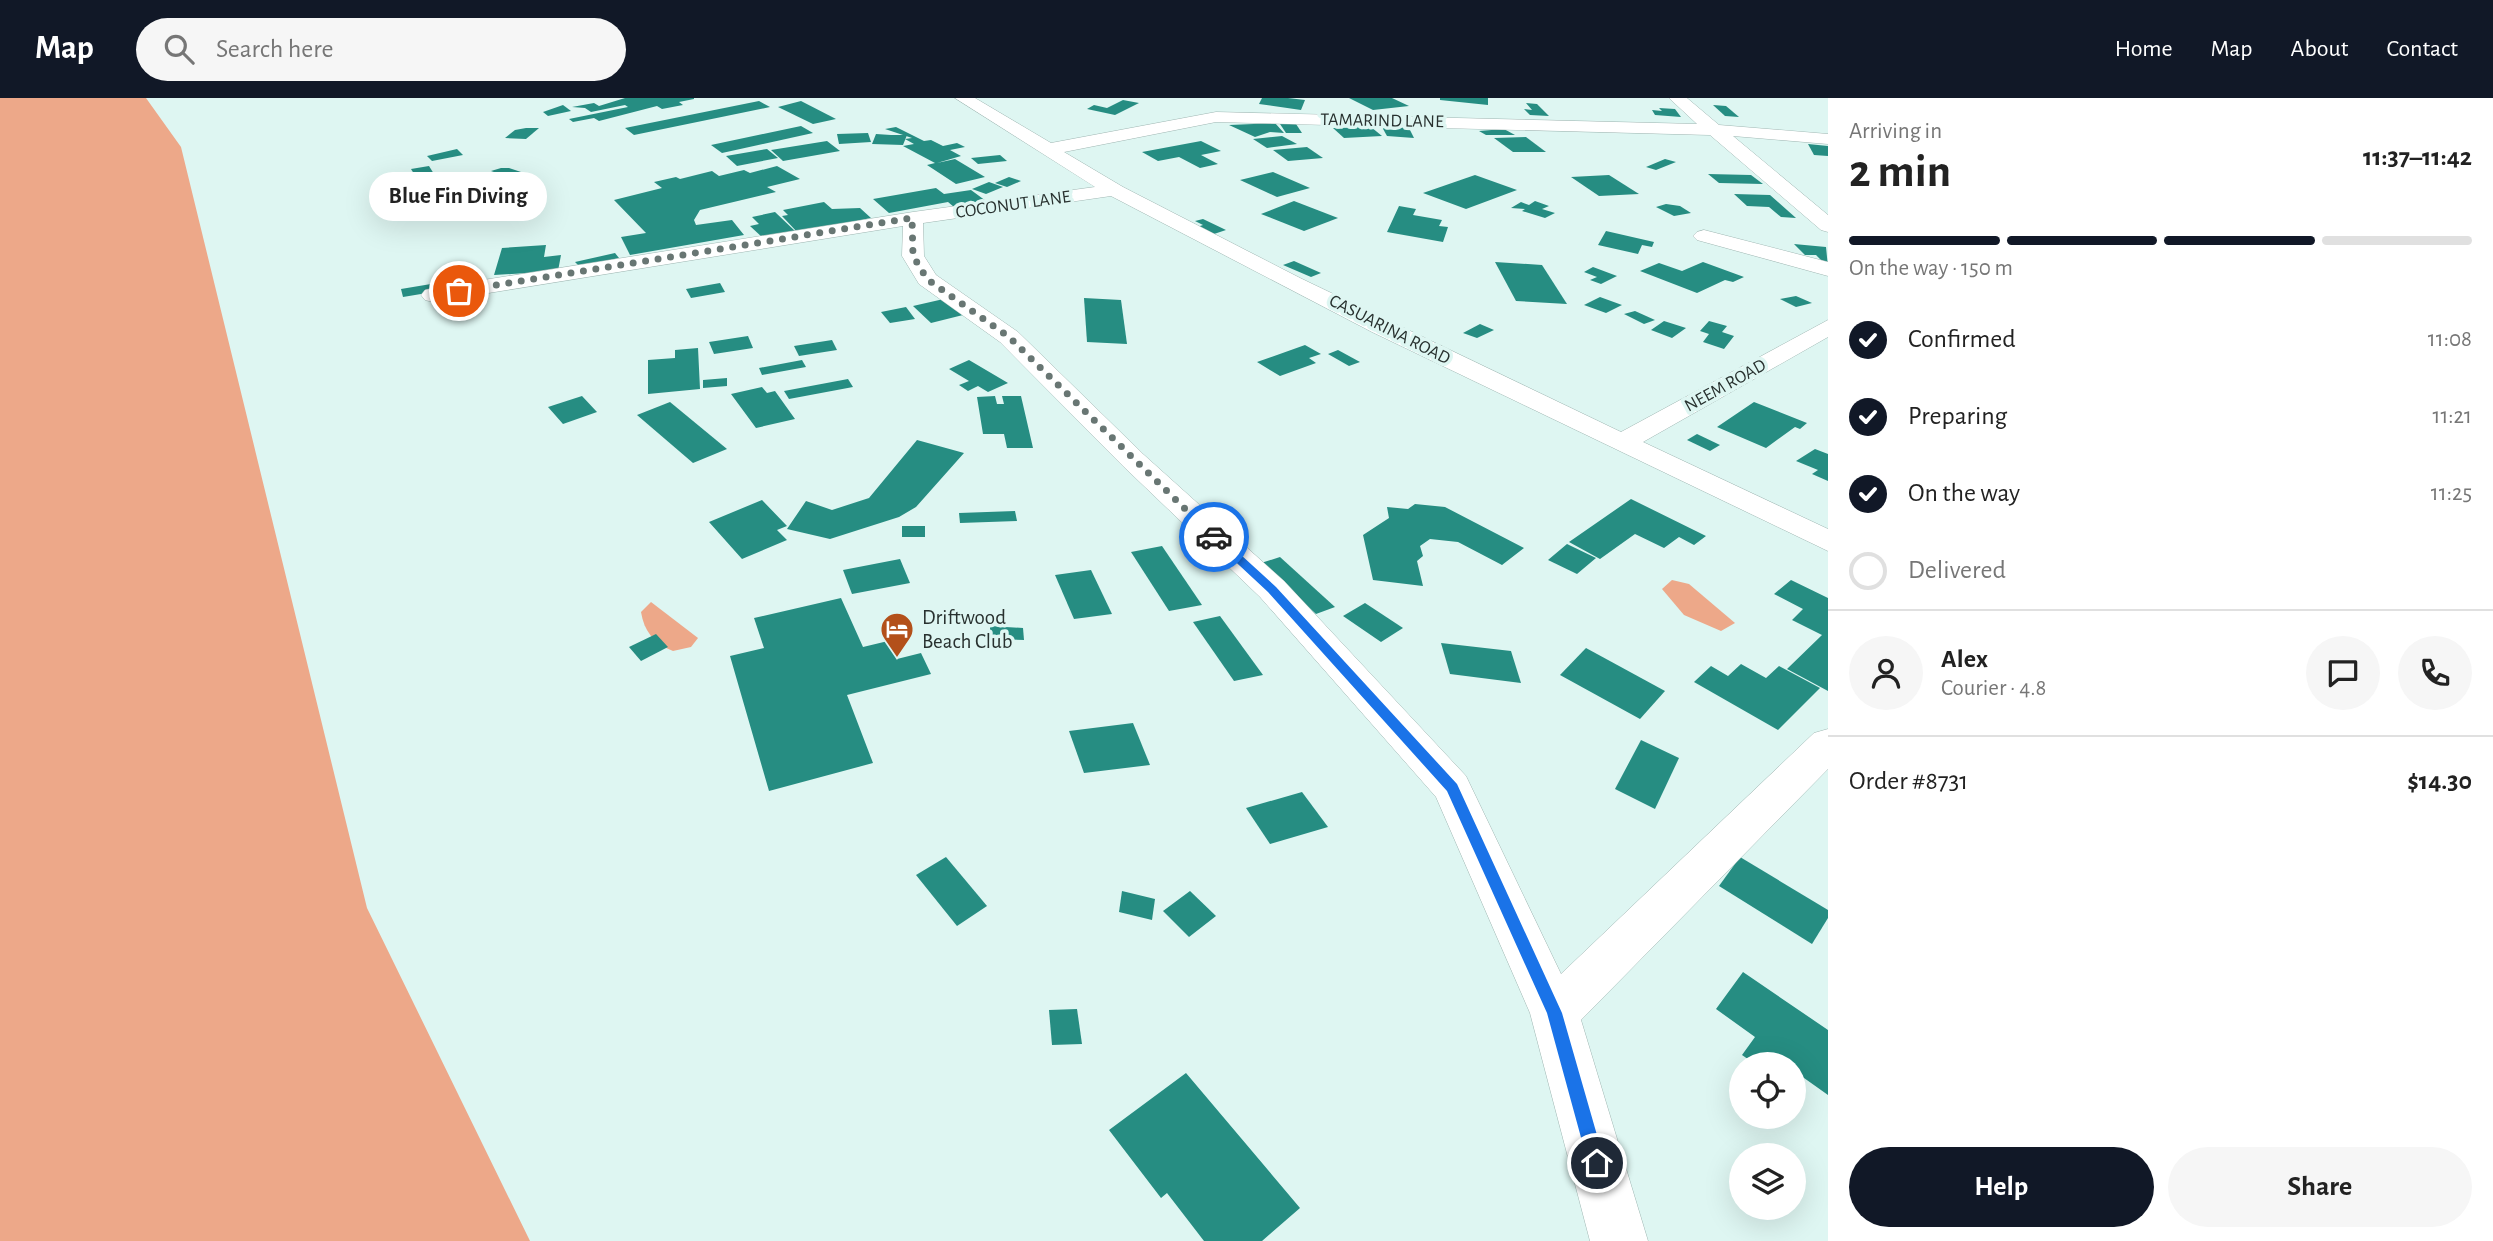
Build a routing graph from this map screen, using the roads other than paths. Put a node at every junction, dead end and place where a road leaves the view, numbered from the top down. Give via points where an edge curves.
1 (962, 98) edge
2 (1198, 98) edge
3 (1677, 98) edge
4 (1216, 117) junction
5 (1718, 130) junction
6 (1828, 139) edge
7 (1050, 149) junction
8 (1114, 190) junction
9 (912, 218) junction
10 (1828, 226) edge
11 (1704, 236) dead end
12 (1828, 269) edge
13 (433, 295) dead end
14 (1828, 327) edge
15 (1623, 442) junction
16 (1828, 541) edge
17 (1828, 744) edge
18 (1554, 1013) junction
19 (1619, 1241) edge

1 - 7 street, CASUARINA ROAD
2 - 4 street
3 - 5 street
4 - 5 street, TAMARIND LANE
4 - 7 street, TAMARIND LANE
5 - 6 street, TAMARIND LANE
5 - 10 street
7 - 8 street, CASUARINA ROAD
8 - 9 street, COCONUT LANE
8 - 15 street, CASUARINA ROAD
9 - 13 street, COCONUT LANE
9 - 18 street via 913,256 927,279 1009,337 1272,589 1452,788
11 - 12 street
14 - 15 street, NEEM ROAD
15 - 16 street, CASUARINA ROAD
17 - 18 street
18 - 19 street

